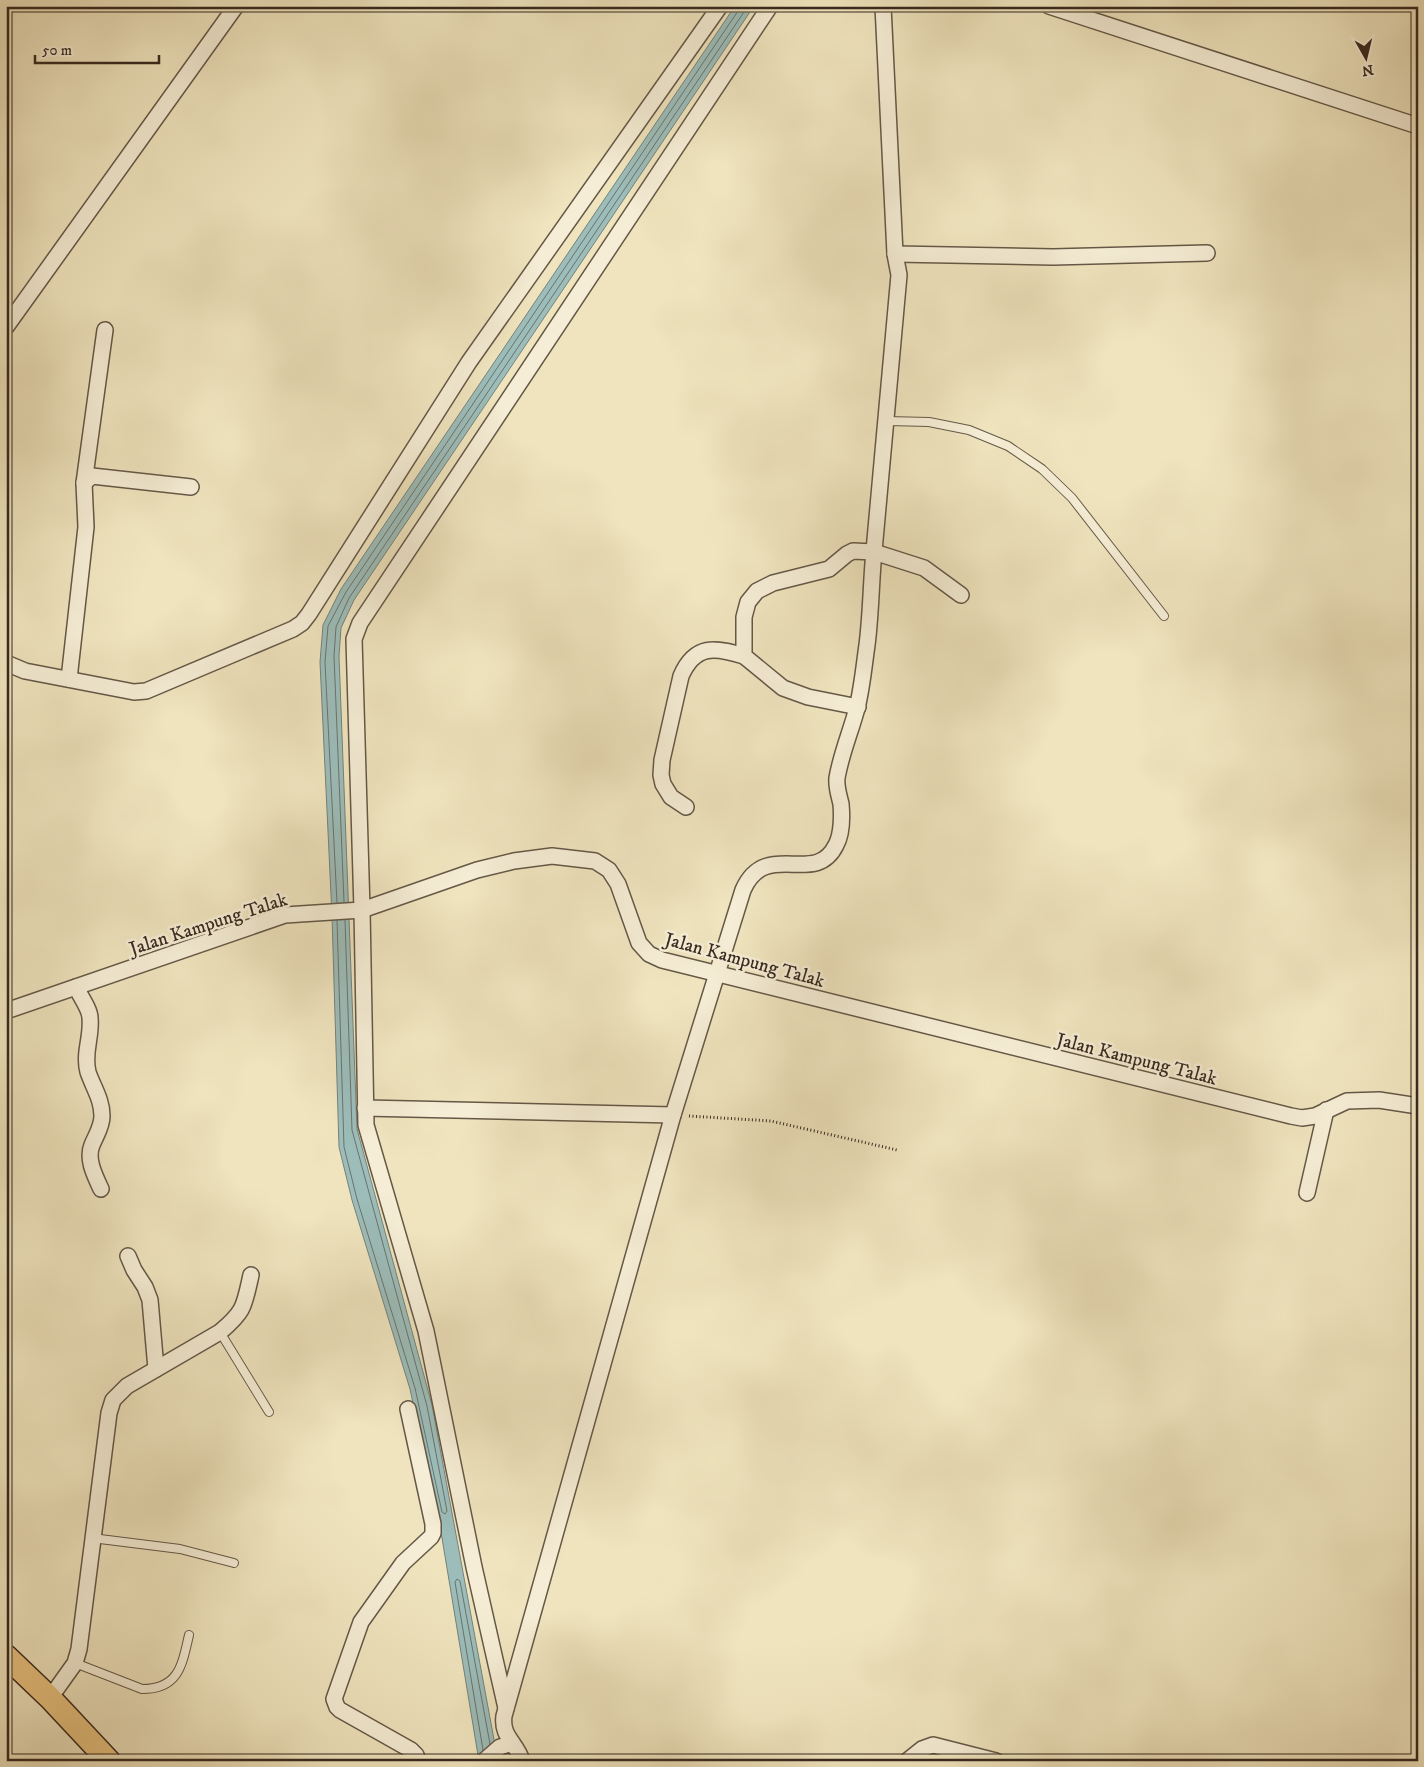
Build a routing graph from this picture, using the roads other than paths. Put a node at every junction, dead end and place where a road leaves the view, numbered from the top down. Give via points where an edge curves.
1 (236, 6) edge
2 (720, 6) edge
3 (770, 6) edge
4 (883, 6) edge
5 (1050, 6) edge
6 (1418, 126) edge
7 (1207, 253) dead end
8 (895, 254) junction
9 (6, 328) edge
10 (104, 330) dead end
11 (887, 421) junction
12 (84, 483) junction
13 (191, 487) dead end
14 (874, 552) junction
15 (961, 595) dead end
16 (1164, 616) dead end
17 (744, 656) junction
18 (6, 663) edge
19 (69, 679) junction
20 (858, 707) junction
21 (686, 807) dead end
22 (358, 911) junction
23 (718, 974) junction
24 (76, 987) junction
25 (6, 1011) edge
26 (1418, 1106) edge
27 (365, 1108) junction
28 (1326, 1110) junction
29 (673, 1115) junction
30 (101, 1189) dead end
31 (1307, 1194) dead end
32 (128, 1256) dead end
33 (251, 1276) dead end
34 (220, 1332) junction
35 (156, 1369) junction
36 (408, 1408) dead end
37 (270, 1412) dead end
38 (92, 1538) junction
39 (234, 1562) dead end
40 (189, 1635) dead end
41 (6, 1656) edge
42 (75, 1663) junction
43 (50, 1698) junction
44 (506, 1711) junction
45 (506, 1745) junction
46 (109, 1761) edge
47 (418, 1761) edge
48 (484, 1761) edge
49 (522, 1761) edge
50 (907, 1761) edge
51 (996, 1761) edge

1 - 9 street
2 - 19 street via 470,362 306,619 293,629 146,691 134,692
3 - 22 street via 357,628 354,644
4 - 8 street
5 - 6 street
7 - 8 street via 1054,257
8 - 11 street via 899,275
10 - 12 street
11 - 14 street
11 - 16 lane via 929,422 969,430 1008,446 1042,469 1072,498
12 - 13 street via 92,476
12 - 19 street via 86,527
14 - 15 street via 924,568
14 - 17 street via 853,551 829,569 773,583 757,591 744,612
14 - 20 street via 868,643
17 - 20 street via 783,688 808,697
17 - 21 street via 724,650 703,652 693,658 681,676 660,775 671,797
18 - 19 street via 25,671
20 - 23 street via 837,777 841,808 836,845 830,854 809,865 773,863 754,872 743,890
22 - 23 street, Jalan Kampung Talak via 477,870 514,861 552,856 586,859 603,865 615,876 643,949 662,960
22 - 24 street, Jalan Kampung Talak via 285,915
22 - 27 street
23 - 28 street, Jalan Kampung Talak via 1291,1116 1315,1116
23 - 29 street
24 - 25 street, Jalan Kampung Talak
24 - 30 street via 90,1016 86,1057 102,1117 90,1156
26 - 28 street, Jalan Kampung Talak via 1379,1100 1347,1101
27 - 29 street
27 - 44 street via 366,1125 426,1331
28 - 31 street
29 - 44 street
32 - 35 street via 150,1300
33 - 34 street via 240,1313
34 - 35 street
34 - 37 lane
35 - 38 street via 122,1390 113,1400
36 - 47 street via 434,1524 433,1533 403,1563 361,1622 334,1700 340,1710 414,1752
38 - 39 lane via 180,1549
38 - 42 street
40 - 42 lane via 179,1671 164,1686 153,1689 142,1689
41 - 43 main road
42 - 43 street
43 - 46 main road
44 - 45 street via 503,1723
45 - 48 street
45 - 49 street via 520,1754
50 - 51 street via 933,1744

